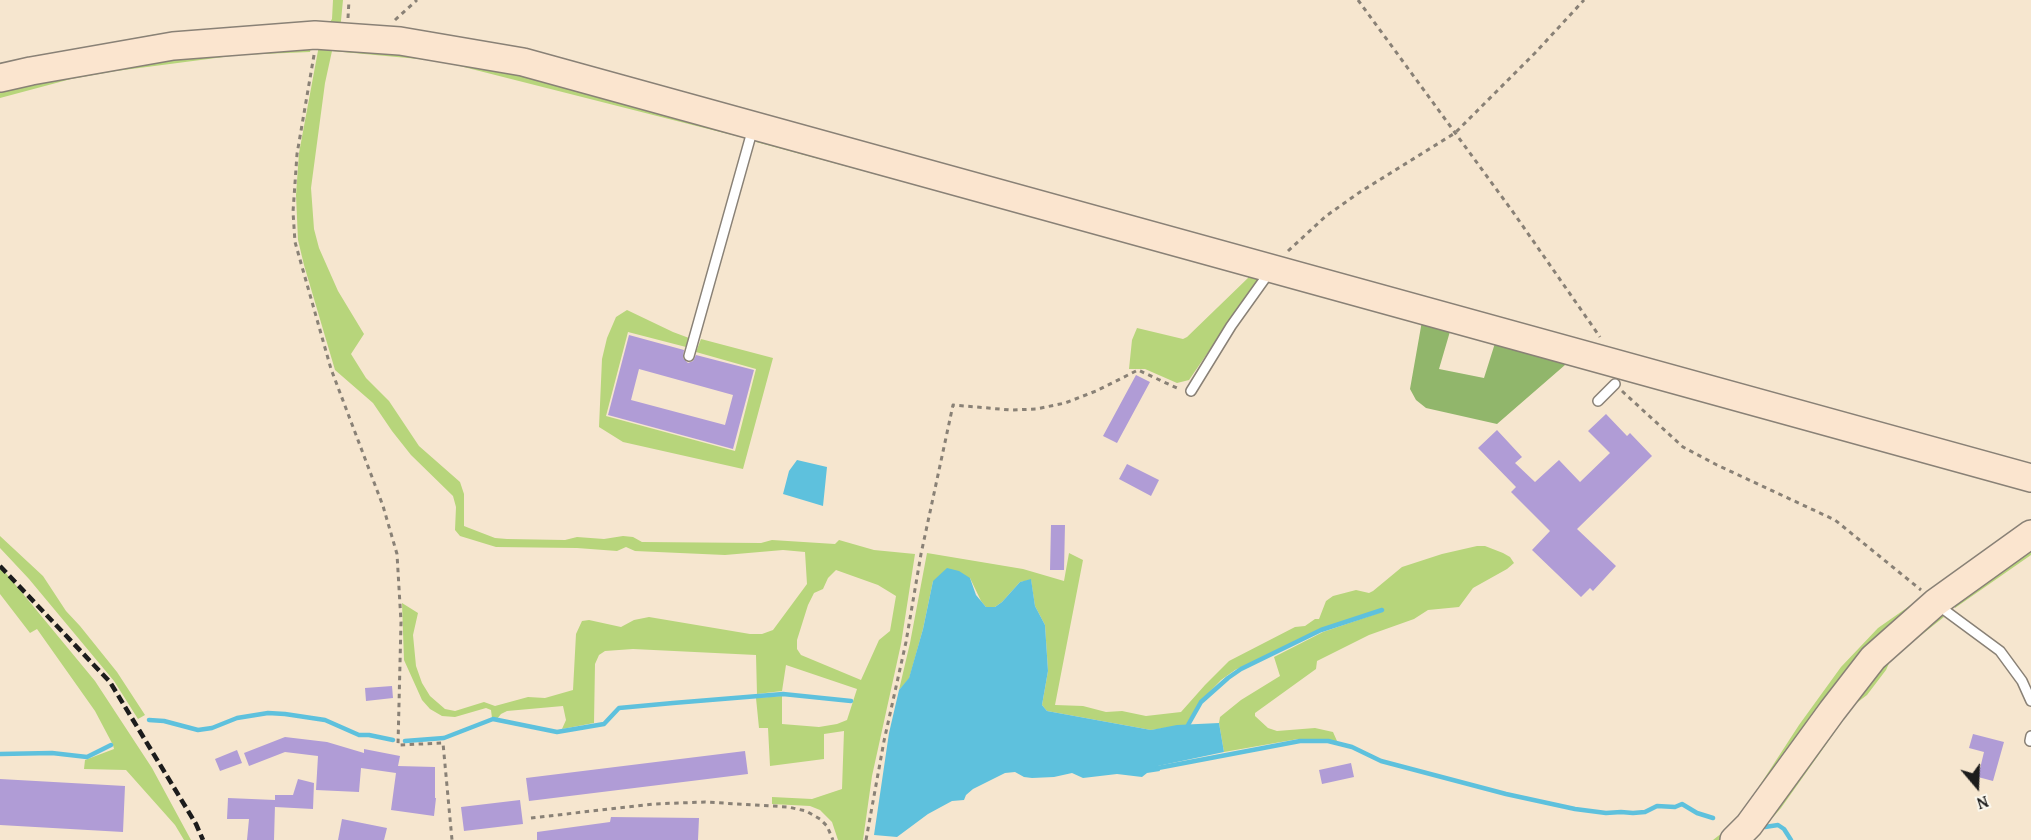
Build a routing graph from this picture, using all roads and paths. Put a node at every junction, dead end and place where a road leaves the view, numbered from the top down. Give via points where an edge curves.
1 (1358, 0) edge
2 (1584, 0) edge
3 (315, 35) junction
4 (0, 78) edge
5 (754, 126) junction
6 (1455, 133) junction
7 (1273, 268) junction
8 (689, 356) dead end
9 (1614, 373) junction
10 (1191, 391) joint
11 (1598, 401) dead end
12 (2031, 478) edge
13 (2031, 534) edge
14 (1935, 603) junction
15 (2031, 701) edge
16 (531, 818) dead end
17 (452, 840) edge
18 (833, 840) edge
19 (866, 840) edge
20 (1734, 840) edge

1 - 6 path
2 - 6 path
3 - 4 main road via 173,46
3 - 5 main road via 400,41 523,62
3 - 17 path via 313,69 297,153 295,242 331,369 397,554 401,622 398,745 443,743
5 - 7 main road
5 - 8 lane
6 - 7 path via 1326,216
6 - 9 path via 1611,353
7 - 9 main road
7 - 10 lane
9 - 11 lane
9 - 12 main road
9 - 14 path via 1683,447 1835,520
10 - 19 path via 1138,370 1065,403 1036,409 953,405
13 - 14 main road
14 - 15 lane via 2000,651
14 - 20 main road via 1873,658
16 - 18 path via 653,804 705,802 776,807 814,815 827,826

